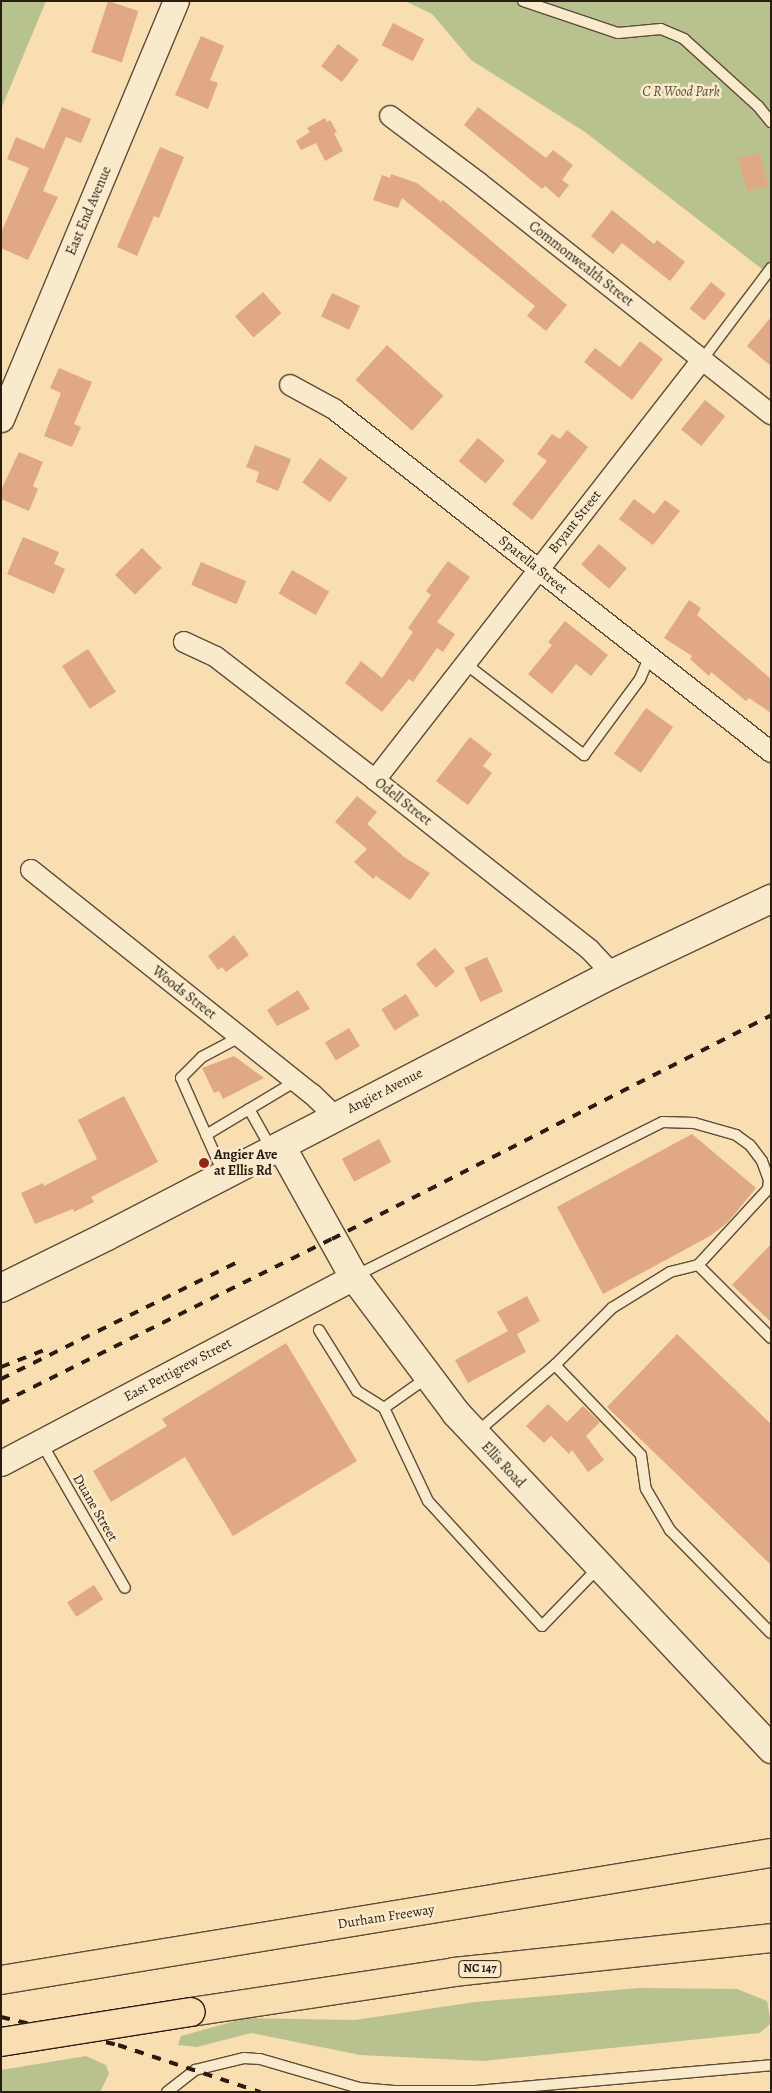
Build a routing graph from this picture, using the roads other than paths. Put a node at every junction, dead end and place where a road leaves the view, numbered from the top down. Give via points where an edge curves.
1 (176, 1) edge
2 (523, 1) edge
3 (390, 116) dead end
4 (771, 122) edge
5 (771, 268) edge
6 (702, 360) junction
7 (290, 385) dead end
8 (771, 414) edge
9 (1, 420) edge
10 (539, 568) junction
11 (184, 642) dead end
12 (650, 656) junction
13 (467, 665) junction
14 (771, 752) edge
15 (375, 780) junction
16 (31, 870) dead end
17 (771, 899) edge
18 (612, 974) junction
19 (240, 1037) junction
20 (296, 1081) junction
21 (249, 1109) junction
22 (336, 1117) junction
23 (206, 1135) junction
24 (276, 1148) junction
25 (224, 1176) junction
26 (698, 1265) junction
27 (354, 1277) junction
28 (1, 1288) edge
29 (319, 1330) dead end
30 (771, 1338) edge
31 (555, 1365) junction
32 (428, 1377) junction
33 (384, 1408) junction
34 (474, 1435) junction
35 (41, 1442) junction
36 (1, 1463) edge
37 (600, 1566) junction
38 (125, 1588) dead end
39 (771, 1633) edge
40 (771, 1749) edge
41 (771, 1853) edge
42 (771, 1938) edge
43 (1, 1980) edge
44 (1, 2042) edge
45 (771, 2065) edge
46 (167, 2092) edge

1 - 9 street, East End Avenue
2 - 4 lane via 618,33 661,29 684,38 752,100
3 - 6 street, Commonwealth Street
5 - 6 lane
6 - 8 street, Commonwealth Street
6 - 10 street, Bryant Street
7 - 10 street, Sparella Street via 334,409
10 - 12 street, Sparella Street
10 - 13 street, Bryant Street
11 - 15 street, Odell Street via 216,657
12 - 13 lane via 640,679 584,755
12 - 14 street, Sparella Street
13 - 15 street, Bryant Street
15 - 18 street, Odell Street via 590,950
16 - 19 street, Woods Street
17 - 18 main road, Angier Avenue
18 - 22 main road, Angier Avenue
19 - 20 street, Woods Street
19 - 23 lane via 202,1057 181,1078
20 - 21 lane
20 - 22 street, Woods Street
21 - 23 lane
21 - 24 lane
22 - 24 main road, Angier Avenue
23 - 25 lane
24 - 25 main road, Angier Avenue
24 - 27 main road, Ellis Road
25 - 28 main road, Angier Avenue
26 - 27 lane via 768,1189 769,1180 762,1161 750,1145 736,1135 694,1124 663,1122
26 - 30 lane
26 - 31 lane via 670,1272 612,1308
27 - 32 main road, Ellis Road
27 - 35 street, East Pettigrew Street
29 - 33 lane via 357,1391
31 - 34 lane
31 - 39 lane via 641,1455 646,1489 670,1530
32 - 33 lane
32 - 34 main road, Ellis Road
33 - 37 lane via 428,1501 542,1626
34 - 37 main road, Ellis Road
35 - 36 street, East Pettigrew Street
35 - 38 lane, Duane Street
37 - 40 main road, Ellis Road
41 - 43 highway, Durham Freeway
42 - 44 highway, NC 147, bridge via 454,1972
45 - 46 lane via 476,2091 394,2092 359,2088 244,2058 195,2070

